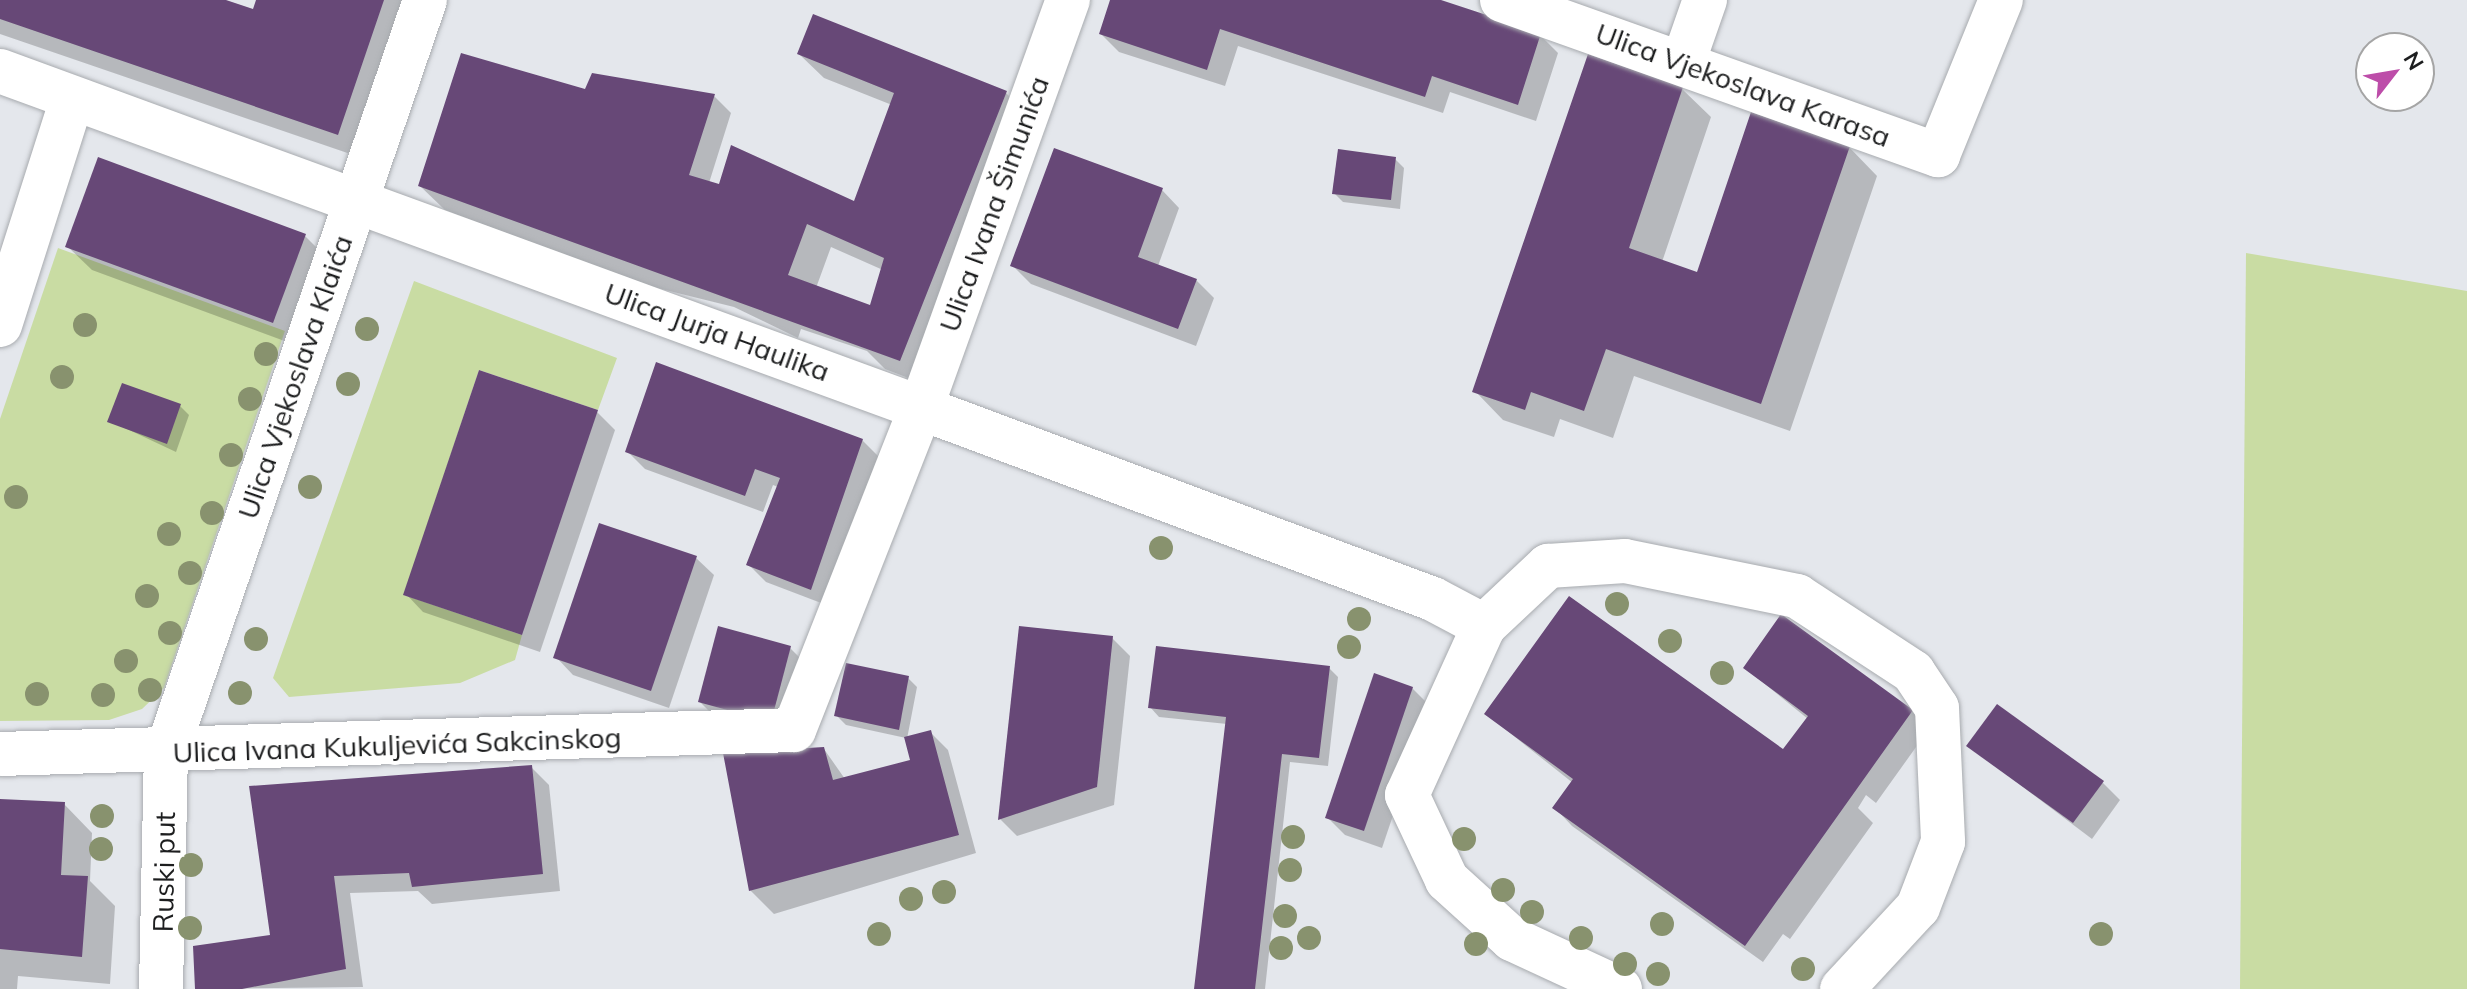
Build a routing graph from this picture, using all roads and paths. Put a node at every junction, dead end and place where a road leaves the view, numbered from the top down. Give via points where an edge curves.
1 (425, 0) edge
2 (1068, 0) edge
3 (1502, 0) edge
4 (1705, 0) edge
5 (2001, 0) edge
6 (1683, 63) junction
7 (0, 71) edge
8 (72, 100) junction
9 (356, 199) junction
10 (0, 325) edge
11 (921, 408) junction
12 (1484, 626) junction
13 (794, 730) joint
14 (0, 754) edge
15 (166, 754) junction
16 (161, 989) edge
17 (1620, 989) edge
18 (1842, 989) edge

1 - 9 street, Ulica Vjekoslava Klaića
2 - 11 street, Ulica Ivana Šimunića
3 - 6 street, Ulica Vjekoslava Karasa
4 - 6 street
5 - 6 street, Ulica Vjekoslava Karasa via 1938,155
7 - 8 street, Ulica Jurja Haulika
8 - 9 street, Ulica Jurja Haulika
8 - 10 street
9 - 11 street, Ulica Jurja Haulika
9 - 15 street, Ulica Vjekoslava Klaića
11 - 12 street, Ulica Jurja Haulika via 1433,599
11 - 13 street, Ulica Ivana Šimunića
12 - 17 street via 1407,795 1447,880 1512,939
12 - 18 street via 1548,566 1625,561 1797,596 1913,672 1937,708 1943,842 1918,907
13 - 15 street, Ulica Ivana Kukuljevića Sakcinskog
14 - 15 street, Ulica Ivana Kukuljevića Sakcinskog
15 - 16 street, Ruski put

